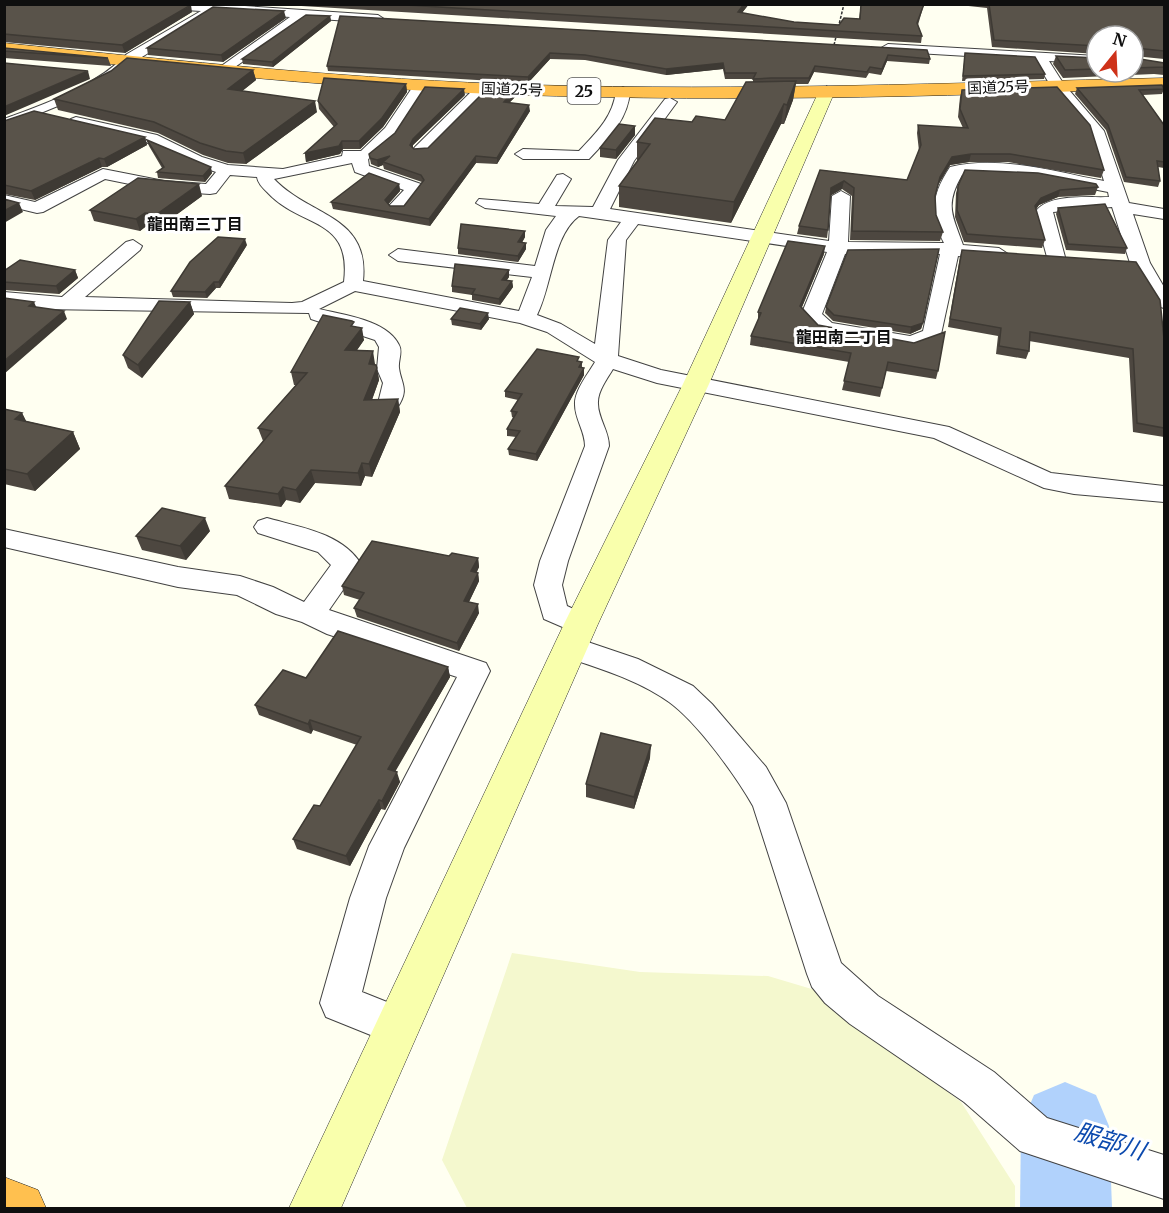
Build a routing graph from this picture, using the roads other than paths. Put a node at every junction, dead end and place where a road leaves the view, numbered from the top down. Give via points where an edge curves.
1 (153, 4) edge
2 (209, 9) junction
3 (301, 15) junction
4 (394, 20) edge
5 (834, 45) edge
6 (4, 48) edge
7 (1039, 56) junction
8 (1085, 59) edge
9 (129, 61) junction
10 (225, 70) junction
11 (89, 72) edge
12 (109, 74) junction
13 (1164, 83) edge
14 (421, 85) junction
15 (1058, 85) junction
16 (483, 88) junction
17 (624, 91) junction
18 (827, 91) junction
19 (670, 102) dead end
20 (36, 112) junction
21 (4, 124) edge
22 (421, 150) edge
23 (341, 153) edge
24 (523, 154) dead end
25 (359, 157) junction
26 (226, 170) junction
27 (266, 173) junction
28 (564, 179) dead end
29 (841, 196) edge
30 (1119, 199) junction
31 (4, 200) edge
32 (485, 202) dead end
33 (397, 207) edge
34 (544, 209) junction
35 (572, 213) junction
36 (599, 213) junction
37 (1164, 214) edge
38 (633, 218) junction
39 (763, 236) junction
40 (133, 246) dead end
41 (838, 248) junction
42 (950, 249) junction
43 (398, 255) dead end
44 (1056, 257) junction
45 (1077, 259) edge
46 (1119, 261) edge
47 (1142, 265) junction
48 (1164, 269) edge
49 (543, 273) junction
50 (353, 285) junction
51 (4, 298) edge
52 (1164, 302) edge
53 (67, 303) junction
54 (306, 308) junction
55 (525, 318) junction
56 (607, 360) junction
57 (696, 384) junction
58 (389, 403) edge
59 (1164, 494) edge
60 (267, 527) dead end
61 (4, 538) edge
62 (311, 614) junction
63 (575, 636) junction
64 (398, 1026) junction
65 (1160, 1175) edge
66 (4, 1203) edge
67 (20, 1209) edge
68 (315, 1209) edge

1 - 2 street
2 - 3 street
2 - 9 street
3 - 4 street
3 - 10 street
5 - 7 street
6 - 9 highway, 国道25号 / 25
7 - 8 street
7 - 15 street
9 - 10 highway, 国道25号 / 25
9 - 12 street
10 - 14 highway, 国道25号 / 25
11 - 12 street
12 - 20 street
13 - 15 highway, 国道25号 / 25
14 - 16 highway, 国道25号 / 25
14 - 25 street via 376,147
15 - 18 highway, 国道25号 / 25
15 - 30 street via 1096,131
16 - 17 highway, 国道25号 / 25
16 - 22 street
17 - 18 highway, 国道25号 / 25
17 - 24 street via 615,119 583,156
18 - 39 street
19 - 36 street via 626,160
20 - 21 street
20 - 26 street via 151,138
23 - 25 street
25 - 27 street via 297,171
25 - 33 street via 361,169 415,188
26 - 27 street
26 - 31 street via 210,189 174,188 103,174 37,207
27 - 50 street via 271,190 288,204 326,220 347,238 353,248
28 - 34 street
29 - 41 street
30 - 37 street
30 - 42 street via 1041,174 971,168 956,171 940,207 943,225 954,244
30 - 44 street via 1046,209
30 - 47 street
32 - 34 street
34 - 35 street
35 - 36 street
35 - 49 street via 555,231
36 - 38 street
38 - 39 street
38 - 56 street via 615,248
39 - 41 street
39 - 57 street
40 - 53 street
41 - 42 street
41 - 42 street via 811,315 825,328 912,343 933,335
42 - 44 street
43 - 49 street
44 - 45 street
46 - 47 street
47 - 48 street
47 - 52 street
49 - 55 street
50 - 54 street
50 - 55 street
51 - 53 street
53 - 54 street
54 - 58 street via 382,336 390,347 388,369 394,383
55 - 56 street via 554,328
56 - 57 street
56 - 63 street via 586,405 597,434 597,446 548,585 554,612
57 - 59 street via 941,432 1025,472 1060,484
57 - 63 street
60 - 62 street via 327,546 347,564
61 - 62 street via 178,577 240,586 286,608
62 - 64 street via 475,671 387,846 368,898 340,1003
63 - 64 street
63 - 65 street via 682,695 754,777 769,803 826,974 839,989 1005,1107 1035,1136
64 - 68 street
66 - 67 highway

